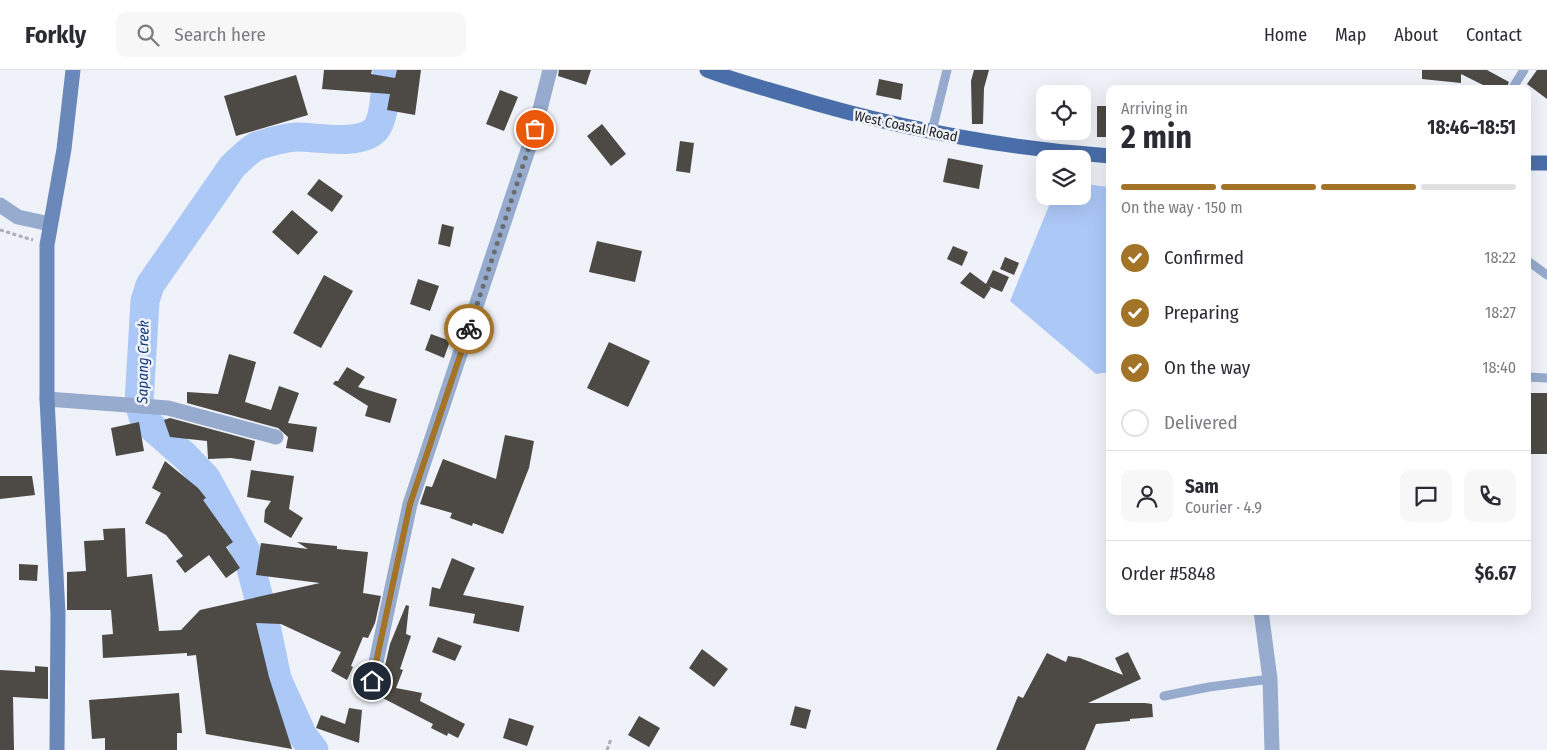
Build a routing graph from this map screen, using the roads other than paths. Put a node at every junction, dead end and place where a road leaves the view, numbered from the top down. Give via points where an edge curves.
1 (73, 70) edge
2 (550, 70) edge
3 (707, 70) edge
4 (947, 70) edge
5 (1524, 70) edge
6 (1515, 85) edge
7 (932, 131) junction
8 (1106, 156) edge
9 (1531, 163) edge
10 (1547, 163) edge
11 (0, 205) edge
12 (50, 224) junction
13 (1531, 263) edge
14 (1547, 275) edge
15 (1531, 377) edge
16 (1547, 378) edge
17 (47, 399) junction
18 (276, 437) dead end
19 (1262, 615) edge
20 (1270, 679) junction
21 (372, 681) dead end
22 (1164, 696) dead end
23 (57, 750) edge
24 (1272, 750) edge

1 - 12 street via 64,149
2 - 21 street via 535,129 410,504
3 - 7 main road, West Coastal Road via 847,113
4 - 7 lane
5 - 6 lane
7 - 8 main road, West Coastal Road via 956,137
9 - 10 main road
11 - 12 street via 18,217
12 - 17 street via 47,245
13 - 14 lane
15 - 16 lane
17 - 18 street via 168,408
17 - 23 street via 58,614
19 - 20 street
20 - 22 lane
20 - 24 street

